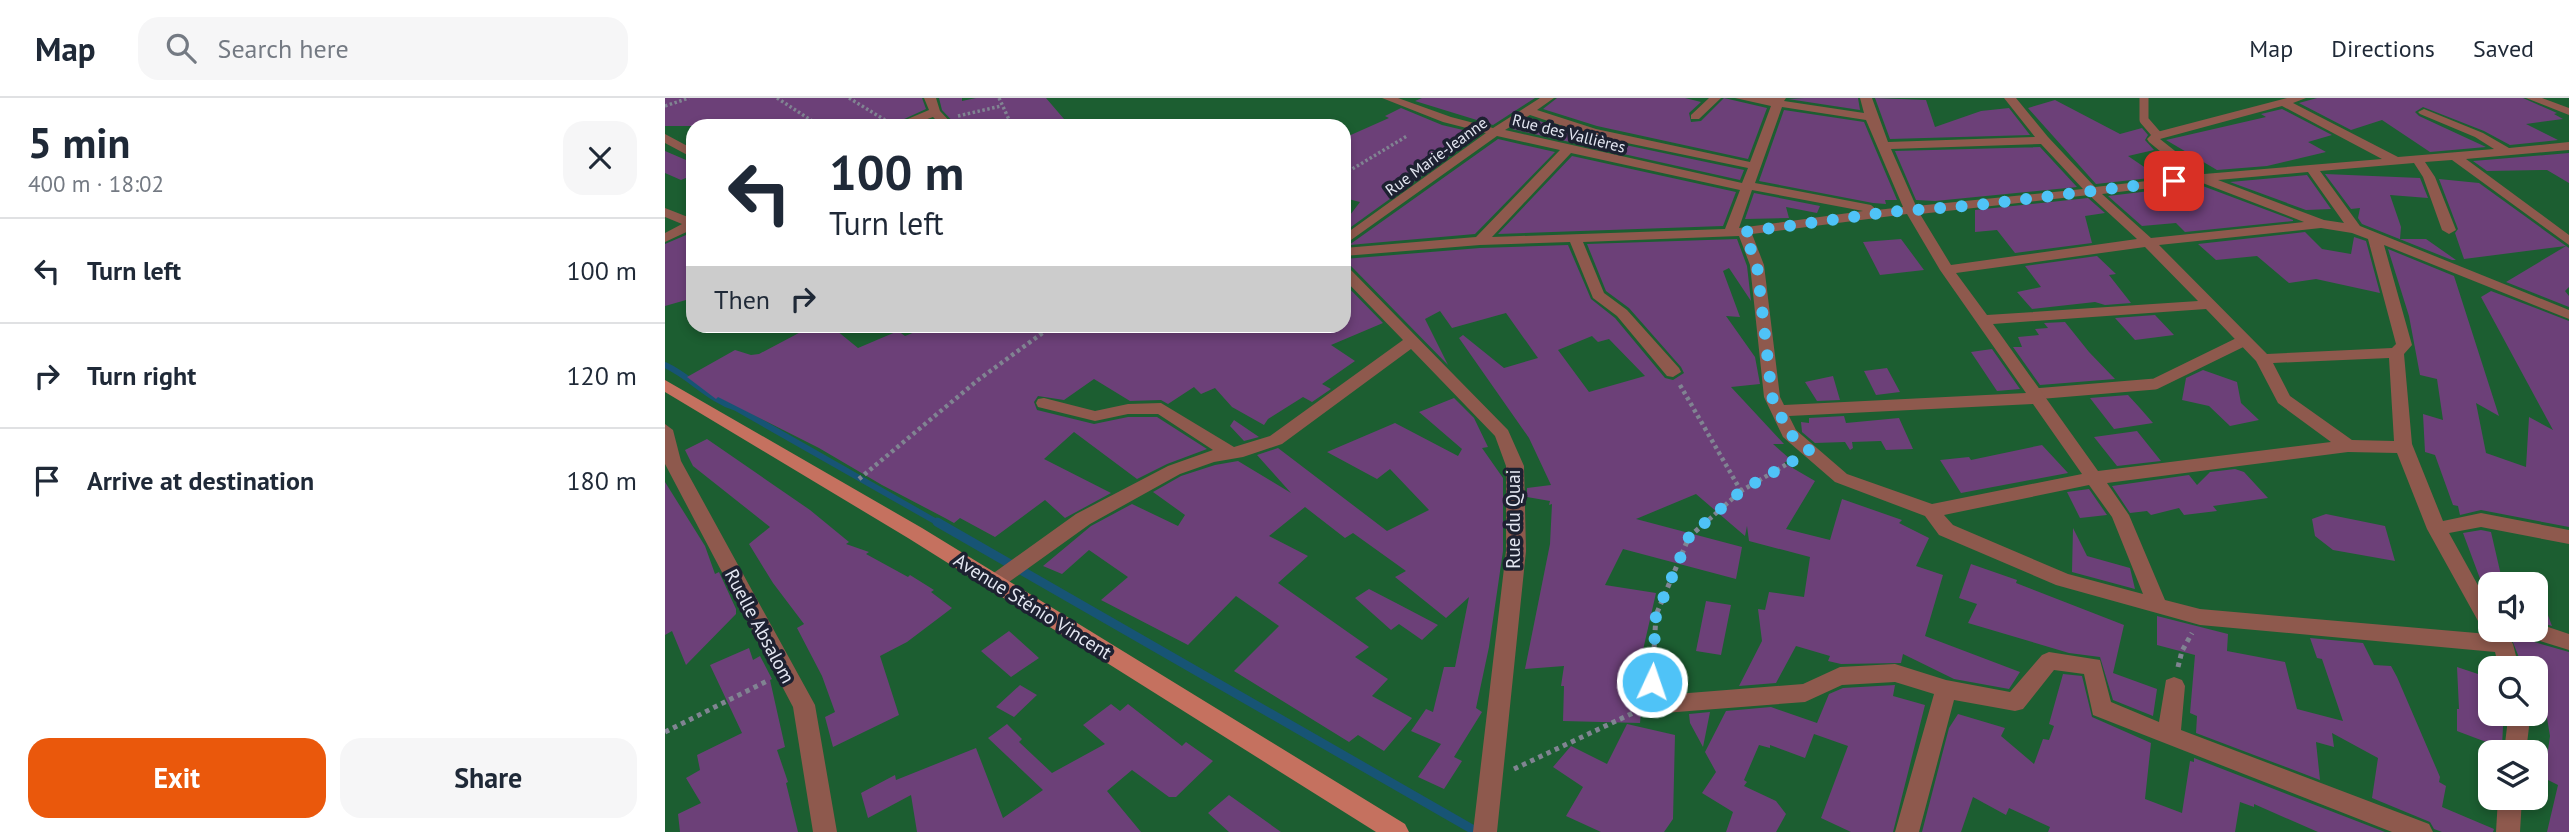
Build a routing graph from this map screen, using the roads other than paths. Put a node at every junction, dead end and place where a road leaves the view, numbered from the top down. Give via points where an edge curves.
1 (930, 98) edge
2 (1388, 98) edge
3 (1548, 98) edge
4 (1715, 98) edge
5 (1741, 98) edge
6 (1866, 98) edge
7 (2010, 98) edge
8 (2144, 98) edge
9 (2300, 98) edge
10 (2532, 98) edge
11 (1778, 101) edge
12 (2282, 102) junction
13 (1527, 110) junction
14 (2424, 112) dead end
15 (2569, 112) edge
16 (1695, 117) dead end
17 (1871, 117) junction
18 (942, 119) edge
19 (1496, 131) junction
20 (2157, 135) junction
21 (665, 138) edge
22 (2044, 140) junction
23 (1883, 146) junction
24 (2569, 146) edge
25 (1568, 149) junction
26 (686, 150) edge
27 (2507, 151) junction
28 (2453, 155) junction
29 (2417, 159) junction
30 (2395, 161) junction
31 (1754, 166) junction
32 (2311, 169) junction
33 (2201, 178) junction
34 (1746, 186) junction
35 (2093, 192) junction
36 (1911, 209) junction
37 (665, 212) edge
38 (1889, 212) junction
39 (686, 221) edge
40 (2321, 224) junction
41 (686, 228) edge
42 (2355, 229) junction
43 (2449, 230) dead end
44 (1737, 233) junction
45 (1351, 236) edge
46 (665, 238) edge
47 (1575, 239) junction
48 (2375, 239) junction
49 (1481, 241) junction
50 (2569, 241) edge
51 (2147, 242) junction
52 (1351, 251) edge
53 (1947, 270) junction
54 (1351, 278) edge
55 (2207, 305) junction
56 (2569, 315) edge
57 (1983, 320) junction
58 (1413, 340) junction
59 (2243, 341) junction
60 (2396, 353) junction
61 (2263, 359) junction
62 (1673, 372) road end
63 (665, 385) edge
64 (2035, 396) junction
65 (1044, 403) dead end
66 (1779, 411) junction
67 (665, 430) edge
68 (2348, 446) junction
69 (2403, 447) junction
70 (1231, 453) junction
71 (2093, 478) junction
72 (1931, 511) junction
73 (2436, 529) junction
74 (2569, 537) edge
75 (995, 582) junction
76 (2478, 602) edge
77 (2158, 606) junction
78 (2478, 626) edge
79 (2548, 635) edge
80 (2569, 642) edge
81 (2173, 686) road end
82 (1946, 689) junction
83 (1651, 705) road end
84 (2169, 736) junction
85 (2509, 810) edge
86 (825, 832) edge
87 (1397, 832) edge
88 (1485, 832) edge
89 (1907, 832) edge
90 (2421, 832) edge
91 (2508, 832) edge

1 - 18 street
2 - 19 street, Rue des Vallières via 1447,120
3 - 13 street, Rue Marie-Jeanne
4 - 16 street
5 - 11 street
6 - 17 street
7 - 22 street
8 - 20 lane via 2144,120
9 - 12 street
10 - 15 street
11 - 17 street
11 - 31 street
12 - 20 street
12 - 30 street
13 - 19 street, Rue Marie-Jeanne
13 - 31 street via 1593,132
14 - 27 street
17 - 23 street
19 - 25 street, Rue des Vallières
19 - 45 street, Rue Marie-Jeanne
20 - 33 street via 2153,139
21 - 26 street
22 - 23 street
22 - 35 street
23 - 36 street
24 - 27 street
25 - 34 street, Rue des Vallières
25 - 49 street
27 - 28 street
28 - 29 street
28 - 50 street
29 - 30 street
29 - 43 street via 2430,177
30 - 32 street
31 - 34 street
32 - 33 street
32 - 42 street
33 - 35 street
33 - 40 street
34 - 38 street, Rue des Vallières
34 - 44 street
35 - 36 street
35 - 51 street
36 - 38 street
36 - 53 street
37 - 39 street
38 - 44 street
40 - 42 street
40 - 51 street
41 - 46 street
42 - 48 street
44 - 47 street
44 - 66 street via 1757,265 1772,397
47 - 49 street
47 - 62 street via 1598,295 1622,313
48 - 56 street
48 - 60 street via 2404,345
49 - 52 street
51 - 53 street
51 - 55 street
53 - 57 street
54 - 58 street, Rue du Quai
55 - 57 street
55 - 59 street
57 - 64 street
58 - 70 street via 1286,433
58 - 88 street, Rue du Quai via 1502,434 1515,466 1516,551
59 - 61 street
59 - 64 lane via 2155,384
60 - 61 street
60 - 69 street
61 - 68 street via 2284,398
63 - 75 main road, Avenue Sténio Vincent
64 - 66 street
64 - 71 street
65 - 70 street via 1095,416 1161,408
66 - 72 street via 1789,433 1841,478
67 - 86 street, Ruelle Absalom via 672,461 804,705
68 - 69 street
68 - 71 street
69 - 73 street
70 - 75 street via 1174,470 1083,519
71 - 72 street
71 - 77 street via 2119,514
72 - 77 street via 1946,530 2052,575
73 - 74 street via 2481,520
73 - 76 street
75 - 87 main road, Avenue Sténio Vincent
77 - 78 street via 2200,617
79 - 80 street
81 - 84 street
82 - 83 street via 1895,673 1840,676 1805,693
82 - 84 street via 2015,702 2049,661 2094,666 2101,708
82 - 89 street
84 - 90 street
85 - 91 street

